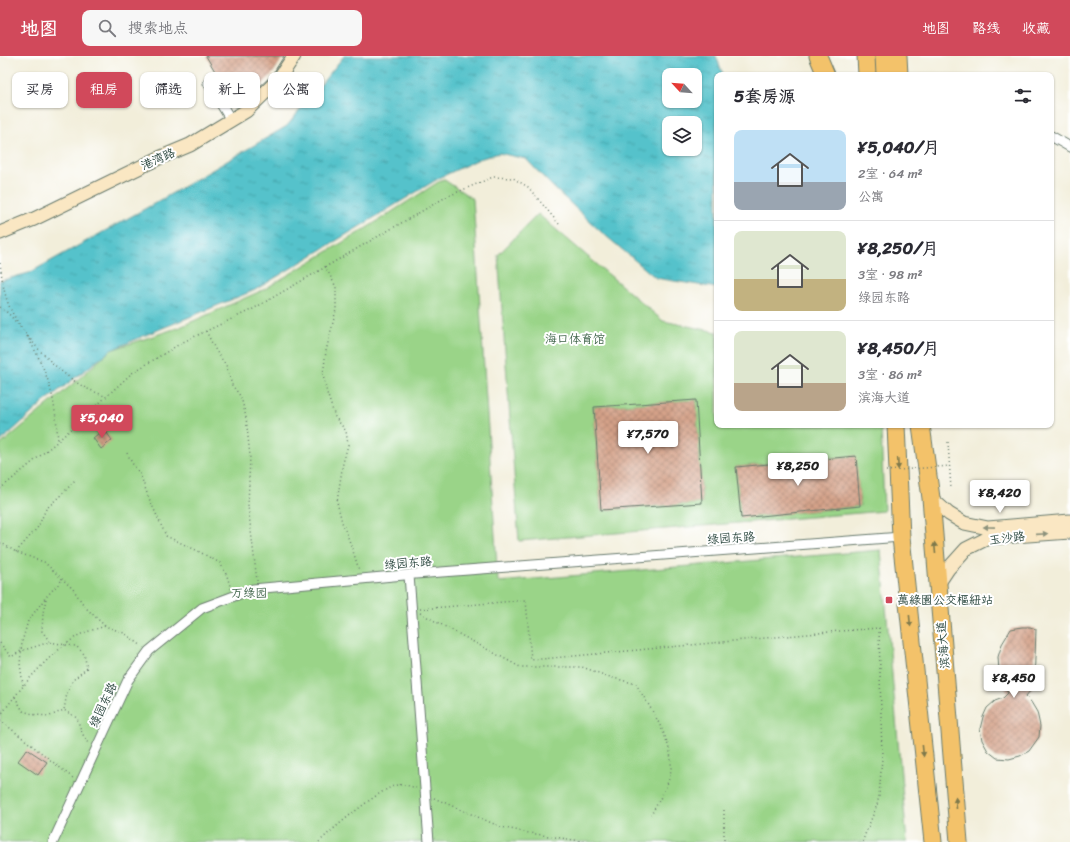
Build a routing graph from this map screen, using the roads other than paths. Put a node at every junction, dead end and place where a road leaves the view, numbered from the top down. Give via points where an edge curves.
1 (294, 56) edge
2 (808, 56) edge
3 (818, 56) edge
4 (830, 56) edge
5 (866, 56) edge
6 (884, 56) edge
7 (894, 65) edge
8 (815, 72) edge
9 (825, 72) edge
10 (832, 72) edge
11 (867, 72) edge
12 (224, 108) edge
13 (231, 120) junction
14 (1054, 138) edge
15 (1070, 147) edge
16 (0, 233) edge
17 (896, 428) edge
18 (920, 428) edge
19 (931, 498) junction
20 (1070, 521) edge
21 (1070, 532) edge
22 (901, 537) junction
23 (409, 575) junction
24 (938, 584) junction
25 (52, 842) edge
26 (429, 842) edge
27 (933, 842) edge
28 (959, 842) edge

1 - 13 street, 港湾路 via 278,80 246,110
2 - 8 highway
3 - 9 highway
4 - 10 highway
5 - 11 highway
6 - 7 highway
12 - 13 street
13 - 16 street, 港湾路 via 190,145
14 - 15 street
17 -> 22 highway
18 - 19 highway, 滨海大道
20 -> 19 street, 玉沙路 via 988,528 964,523
24 -> 19 highway, 滨海大道
24 -> 21 street, 玉沙路 via 966,549 988,538
22 - 23 street, 绿园东路
22 -> 27 highway
23 - 25 street, 绿园东路 via 258,588 202,608 149,651 128,680
23 - 26 street
28 -> 24 highway, 滨海大道

